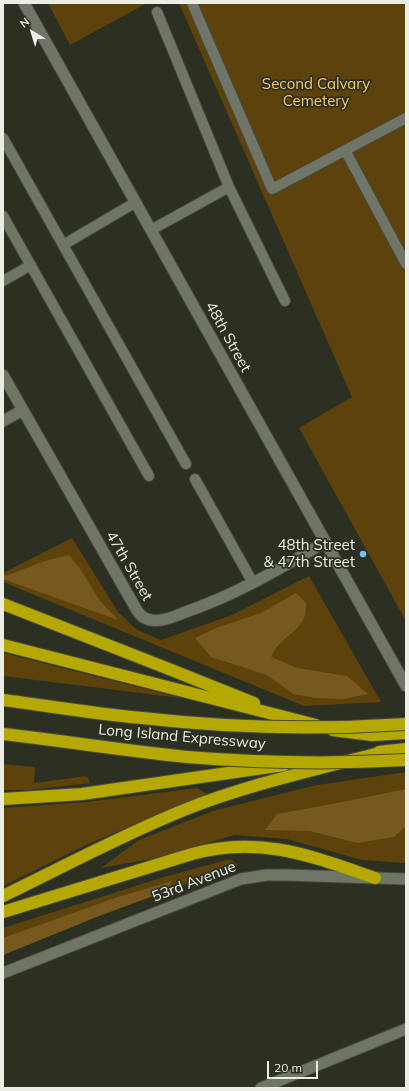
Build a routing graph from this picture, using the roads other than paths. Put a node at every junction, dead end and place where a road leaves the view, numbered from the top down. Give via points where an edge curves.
1 (24, 3) edge
2 (192, 3) edge
3 (157, 12) dead end
4 (406, 118) edge
5 (3, 138) edge
6 (345, 150) junction
7 (229, 187) junction
8 (136, 202) junction
9 (3, 216) edge
10 (151, 230) junction
11 (63, 245) junction
12 (406, 264) edge
13 (31, 265) junction
14 (3, 281) edge
15 (285, 301) dead end
16 (3, 375) edge
17 (23, 410) junction
18 (3, 421) edge
19 (186, 464) dead end
20 (149, 476) dead end
21 (195, 478) dead end
22 (325, 542) junction
23 (254, 583) junction
24 (3, 604) edge
25 (3, 645) edge
26 (404, 682) edge
27 (3, 700) edge
28 (294, 720) junction
29 (406, 724) edge
30 (3, 734) edge
31 (406, 734) edge
32 (406, 749) edge
33 (387, 751) junction
34 (406, 760) edge
35 (3, 799) edge
36 (375, 878) junction
37 (406, 879) edge
38 (3, 896) edge
39 (3, 912) edge
40 (3, 973) edge
41 (406, 1029) edge
42 (261, 1088) edge

1 - 8 street, 48th Street
2 - 6 lane via 272,189
3 - 7 lane
4 - 6 lane
5 - 11 lane
6 - 12 lane
7 - 10 lane
7 - 15 lane
8 - 10 street, 48th Street
8 - 11 lane
9 - 13 lane
10 - 22 street, 48th Street
11 - 19 lane
13 - 14 lane
13 - 20 lane
16 - 17 street, 47th Street
17 - 18 street
17 - 23 street, 47th Street via 134,607 147,620 177,616
21 - 23 lane
22 - 23 street, 47th Street
22 - 26 street, 48th Street
24 - 28 highway via 174,670
25 - 28 highway
27 - 29 highway, Long Island Expressway, bridge via 142,718 265,727 327,728
28 - 31 highway via 341,732
30 - 34 highway, Long Island Expressway, bridge via 186,757 243,761
32 - 33 highway
33 - 35 highway via 82,794
33 - 38 highway via 242,790 184,810 126,835
36 - 37 street, 53rd Avenue
36 - 39 highway via 296,852 260,847 227,847 192,854
36 - 40 street, 53rd Avenue via 267,875 241,879
41 - 42 street

